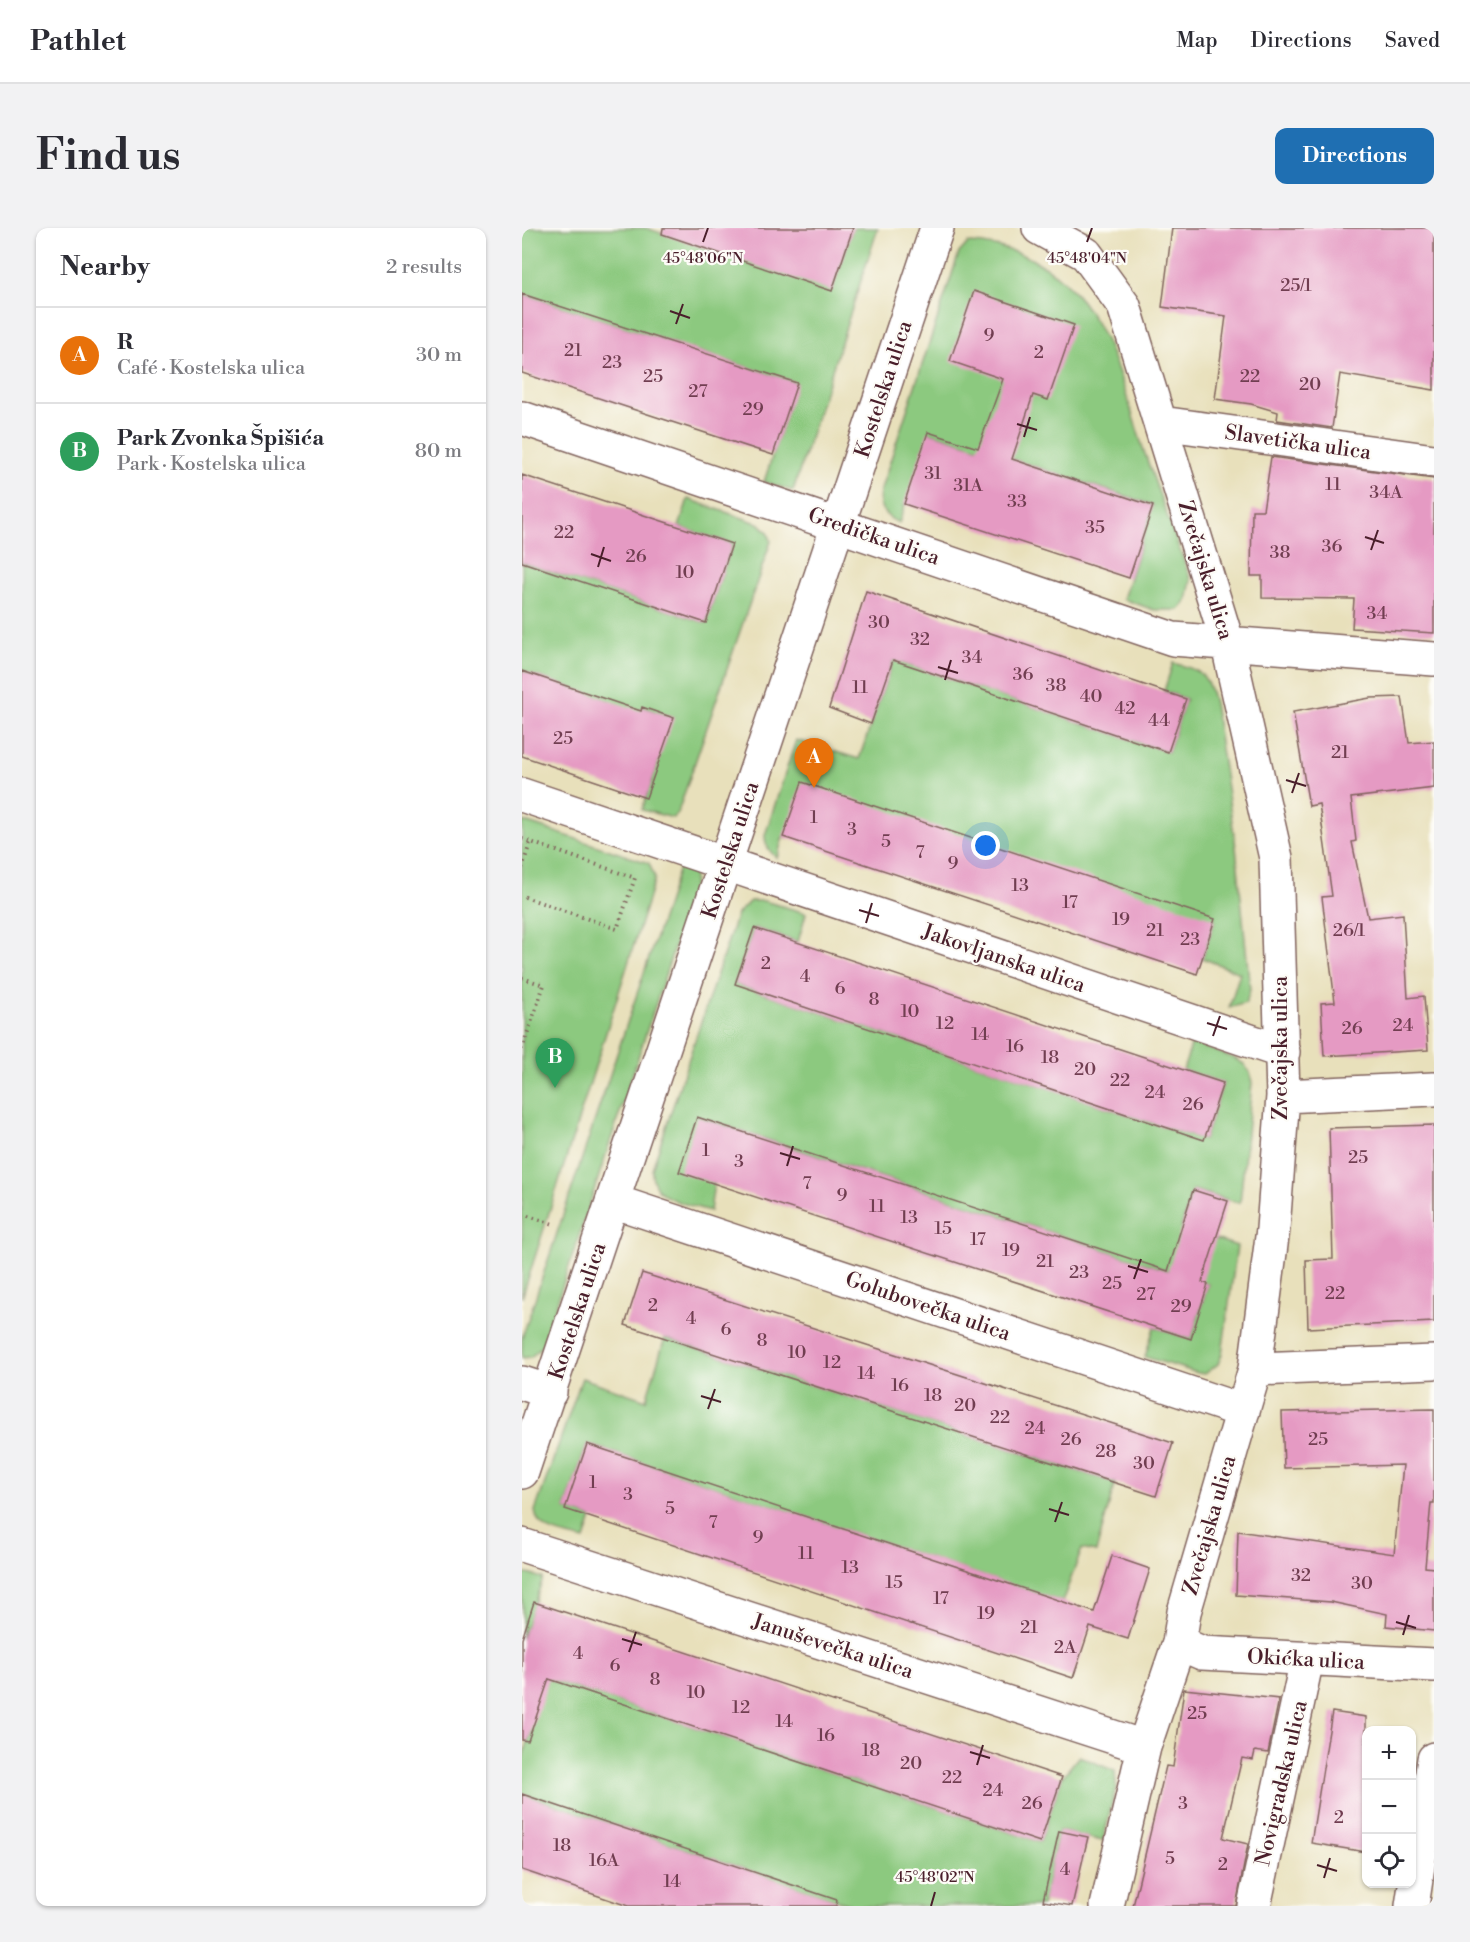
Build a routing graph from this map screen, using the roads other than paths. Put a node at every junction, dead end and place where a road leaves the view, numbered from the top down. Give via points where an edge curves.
1 (937, 228) edge
2 (1039, 228) edge
3 (522, 418) edge
4 (1161, 423) junction
5 (1434, 461) edge
6 (839, 524) junction
7 (1227, 641) junction
8 (1434, 659) edge
9 (522, 795) edge
10 (726, 864) junction
11 (1283, 1052) junction
12 (1434, 1089) edge
13 (1283, 1096) junction
14 (613, 1201) junction
15 (1434, 1362) edge
16 (1255, 1369) junction
17 (536, 1387) edge
18 (1243, 1411) junction
19 (522, 1472) edge
20 (522, 1545) edge
21 (1179, 1643) junction
22 (1307, 1659) junction
23 (1434, 1665) edge
24 (1144, 1747) junction
25 (1434, 1759) edge
26 (1107, 1906) edge
27 (1254, 1906) edge
28 (1412, 1906) edge

1 - 6 street, Kostelska ulica
2 - 4 street, Zvečajska ulica via 1086,254 1124,306
3 - 6 street, Gredička ulica
4 - 5 street, Slavetička ulica
4 - 7 street, Zvečajska ulica
6 - 7 street, Gredička ulica via 1173,639
6 - 10 street, Kostelska ulica
7 - 8 street, Gredička ulica
7 - 11 street, Zvečajska ulica via 1276,858
9 - 10 street, Jakovljanska ulica
10 - 11 street, Jakovljanska ulica
10 - 14 street, Kostelska ulica
11 - 13 street, Zvečajska ulica
12 - 13 street
13 - 16 street, Zvečajska ulica via 1274,1229
14 - 17 street, Kostelska ulica
14 - 18 street, Golubovečka ulica
15 - 16 street
16 - 18 street, Zvečajska ulica
17 - 19 street, Kostelska ulica
18 - 21 street, Zvečajska ulica via 1184,1612
20 - 24 street, Januševečka ulica
21 - 22 street, Okićka ulica via 1202,1653
21 - 24 street, Zvečajska ulica
22 - 23 street, Okićka ulica
22 - 27 street, Novigradska ulica
24 - 26 street, Zvečajska ulica
25 - 28 street

